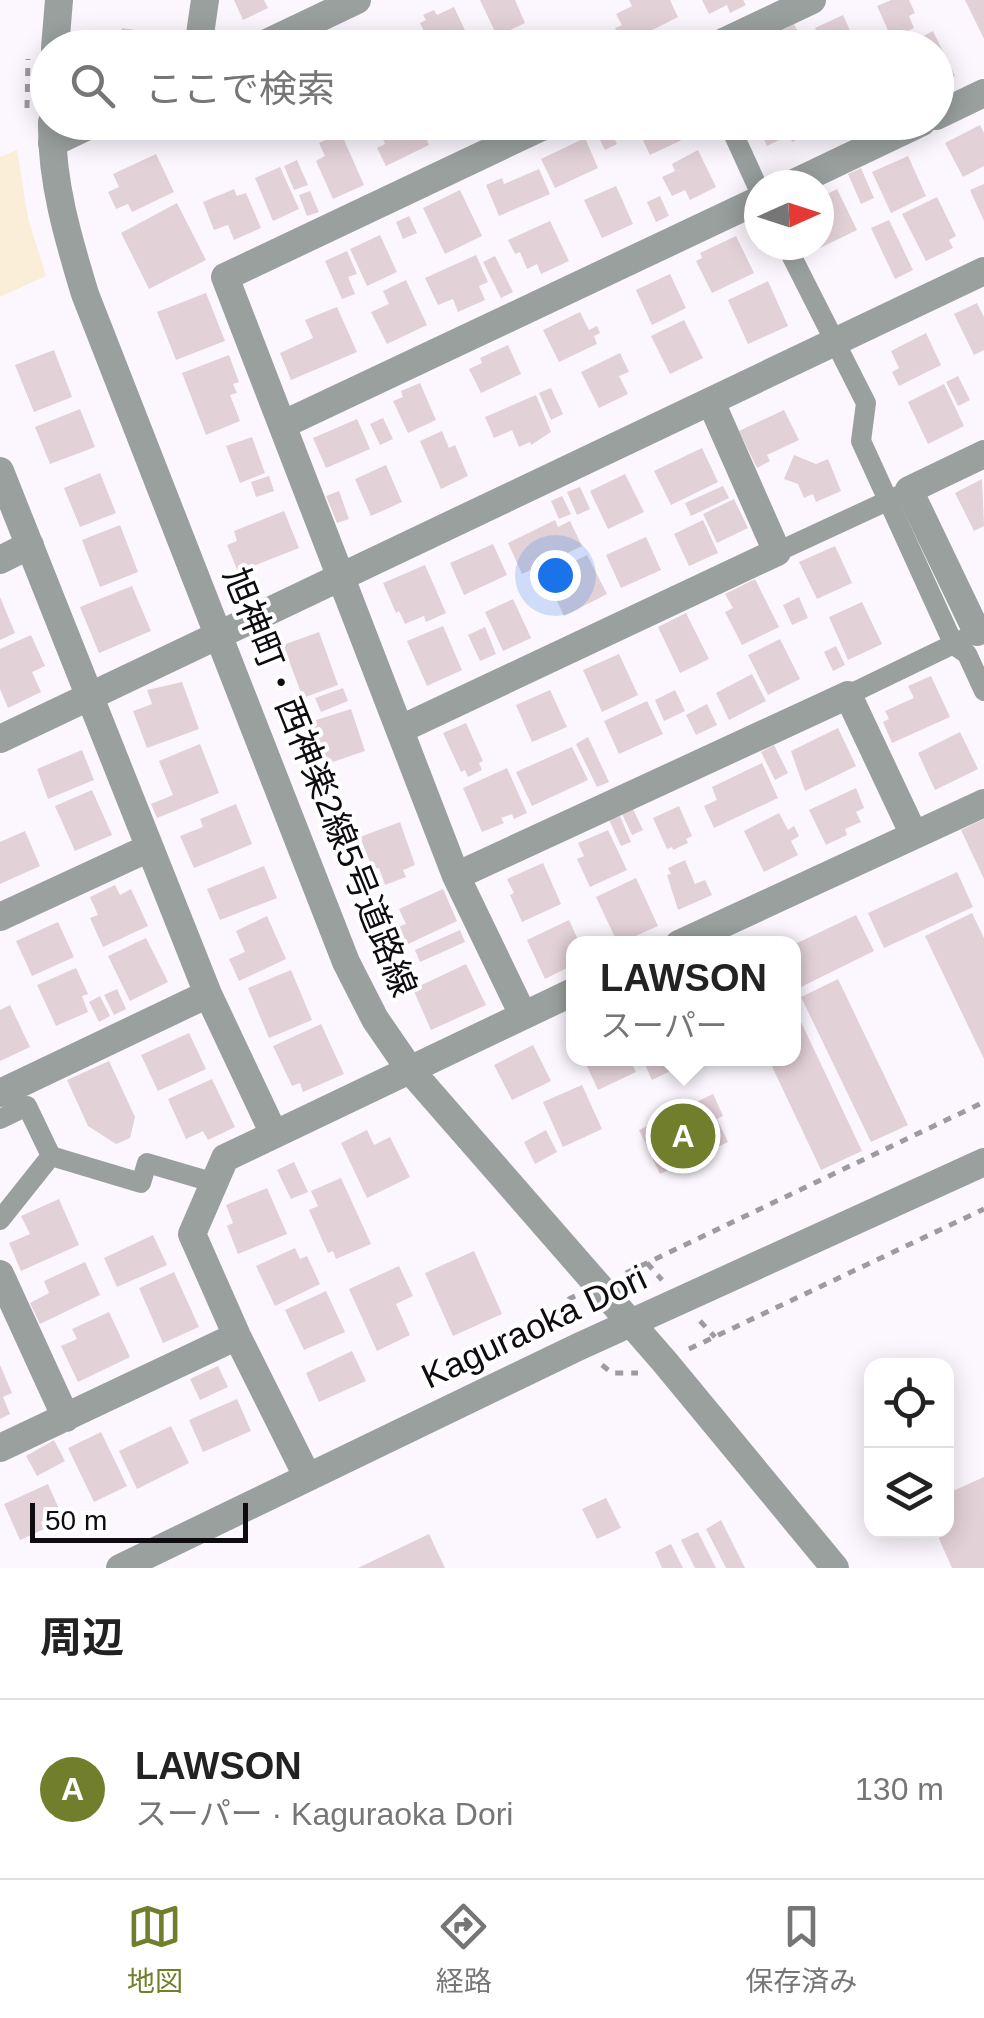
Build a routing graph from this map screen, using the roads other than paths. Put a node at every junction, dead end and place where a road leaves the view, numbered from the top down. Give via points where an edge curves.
1 (59, 0) edge
2 (205, 0) edge
3 (357, 0) edge
4 (812, 0) edge
5 (56, 30) edge
6 (201, 30) edge
7 (294, 30) edge
8 (748, 30) edge
9 (984, 93) edge
10 (954, 107) edge
11 (53, 140) edge
12 (514, 140) edge
13 (736, 140) edge
14 (884, 140) edge
15 (750, 170) edge
16 (821, 170) edge
17 (744, 207) edge
18 (793, 260) edge
19 (984, 271) edge
20 (833, 343) junction
21 (710, 402) junction
22 (282, 424) junction
23 (984, 454) edge
24 (0, 471) edge
25 (899, 495) junction
26 (30, 546) junction
27 (778, 552) junction
28 (0, 560) edge
29 (340, 575) junction
30 (972, 635) edge
31 (218, 636) junction
32 (984, 692) edge
33 (848, 695) junction
34 (91, 696) junction
35 (401, 729) junction
36 (0, 739) edge
37 (984, 803) edge
38 (914, 835) junction
39 (150, 848) junction
40 (456, 876) junction
41 (0, 917) edge
42 (696, 936) edge
43 (208, 994) junction
44 (566, 995) edge
45 (523, 1016) junction
46 (410, 1070) junction
47 (0, 1093) edge
48 (0, 1119) edge
49 (274, 1134) junction
50 (50, 1156) junction
51 (984, 1162) edge
52 (215, 1183) junction
53 (0, 1220) edge
54 (0, 1274) edge
55 (630, 1323) junction
56 (238, 1336) junction
57 (66, 1418) junction
58 (0, 1448) edge
59 (307, 1476) junction
60 (120, 1568) edge
61 (836, 1568) edge

1 - 5 street
2 - 6 street
3 - 7 street
4 - 8 street
9 - 10 street
11 - 31 street, 旭神町・西神楽2線5号道路線 via 64,224 85,294
12 - 22 street via 226,277
13 - 15 street
14 - 16 street
17 - 22 street
18 - 20 street
19 - 20 street
20 - 21 street
20 - 25 street via 866,403 861,440
21 - 27 street
21 - 29 street
22 - 29 street
23 - 25 street
24 - 26 street
25 - 27 street
25 - 30 street
26 - 28 street
26 - 34 street
27 - 35 street
29 - 31 street
29 - 35 street
30 - 32 street via 967,654
30 - 33 street
31 - 34 street
31 - 46 street, 旭神町・西神楽2線5号道路線 via 346,962
33 - 38 street
33 - 40 street
34 - 36 street
34 - 39 street
35 - 40 street
37 - 38 street
38 - 42 street
39 - 41 street
39 - 43 street
40 - 45 street
43 - 47 street
43 - 49 street
44 - 45 street
45 - 46 street
46 - 49 street
46 - 55 street, 旭神町・西神楽2線5号道路線
48 - 50 street via 27,1106
49 - 52 street via 225,1158
50 - 52 street via 141,1183 147,1163
50 - 53 street
51 - 55 street, Kaguraoka Dori
52 - 56 street via 192,1234
54 - 57 street
55 - 59 street, Kaguraoka Dori
55 - 61 street, 旭神町・西神楽2線5号道路線
56 - 57 street
56 - 59 street
57 - 58 street
59 - 60 street, Kaguraoka Dori

